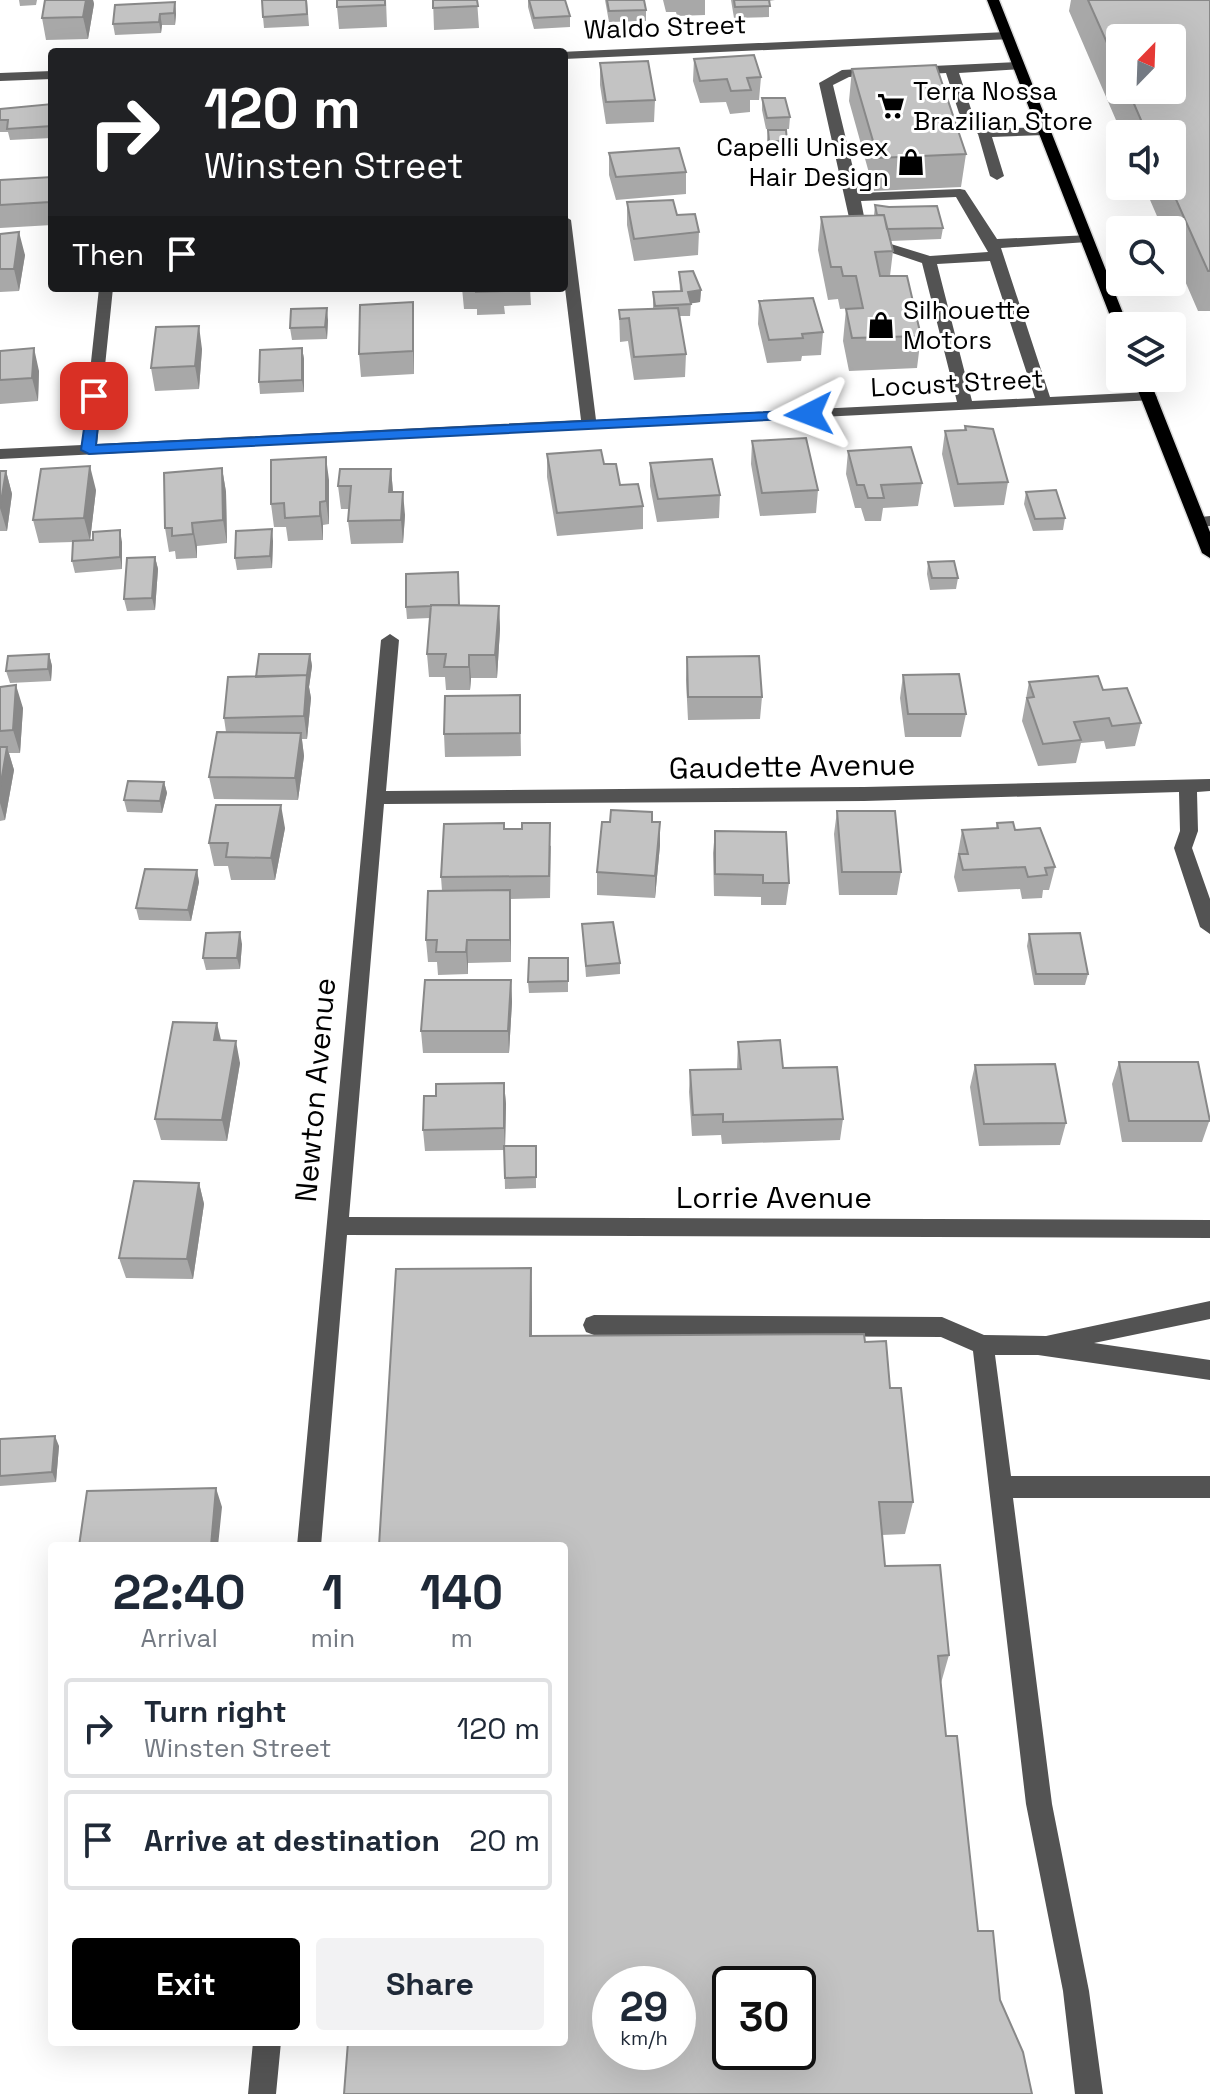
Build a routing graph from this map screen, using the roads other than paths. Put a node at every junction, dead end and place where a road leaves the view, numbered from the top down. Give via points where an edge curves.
1 (993, 0) edge
2 (1007, 36) junction
3 (568, 55) edge
4 (1019, 66) junction
5 (951, 69) junction
6 (48, 75) edge
7 (0, 77) edge
8 (1045, 131) junction
9 (984, 133) junction
10 (997, 176) dead end
11 (853, 197) junction
12 (1087, 238) junction
13 (995, 250) junction
14 (568, 253) edge
15 (929, 260) junction
16 (106, 292) edge
17 (1116, 312) edge
18 (1147, 392) edge
19 (1149, 397) junction
20 (1044, 402) junction
21 (966, 406) junction
22 (589, 425) junction
23 (89, 450) junction
24 (0, 454) edge
25 (1204, 522) edge
26 (1210, 553) edge
27 (390, 640) dead end
28 (1210, 785) edge
29 (1188, 786) junction
30 (375, 798) junction
31 (1210, 927) edge
32 (337, 1226) junction
33 (1210, 1229) edge
34 (1210, 1310) edge
35 (594, 1325) dead end
36 (983, 1345) junction
37 (1038, 1345) junction
38 (1210, 1370) edge
39 (1001, 1487) junction
40 (1210, 1487) edge
41 (309, 1542) edge
42 (267, 2046) edge
43 (262, 2094) edge
44 (1089, 2094) edge

1 - 2 main road
2 - 3 street, Waldo Street
2 - 4 main road
4 - 5 street
4 - 8 main road
5 - 9 street via 966,113
5 - 11 street via 847,73 826,83
6 - 7 street
8 - 9 street
8 - 12 main road
9 - 10 street
11 - 13 street via 960,193
11 - 15 street via 861,240
12 - 13 street
12 - 17 main road
13 - 15 street
13 - 20 street
14 - 22 street
15 - 21 street
16 - 23 street
18 - 19 main road
19 - 20 street, Locust Street
19 - 25 main road
20 - 21 street, Locust Street
21 - 22 street, Locust Street
22 - 23 street, Locust Street
23 - 24 street, Locust Street
25 - 26 main road
27 - 30 street, Newton Avenue
28 - 29 street, Gaudette Avenue
29 - 30 street, Gaudette Avenue
29 - 31 street via 1189,831 1183,848
30 - 32 street, Newton Avenue
32 - 33 street, Lorrie Avenue
32 - 41 street, Newton Avenue
34 - 37 street
35 - 36 street via 942,1327
36 - 37 street
36 - 39 street
37 - 38 street
39 - 40 street
39 - 44 street via 1039,1804 1076,1991
42 - 43 street

